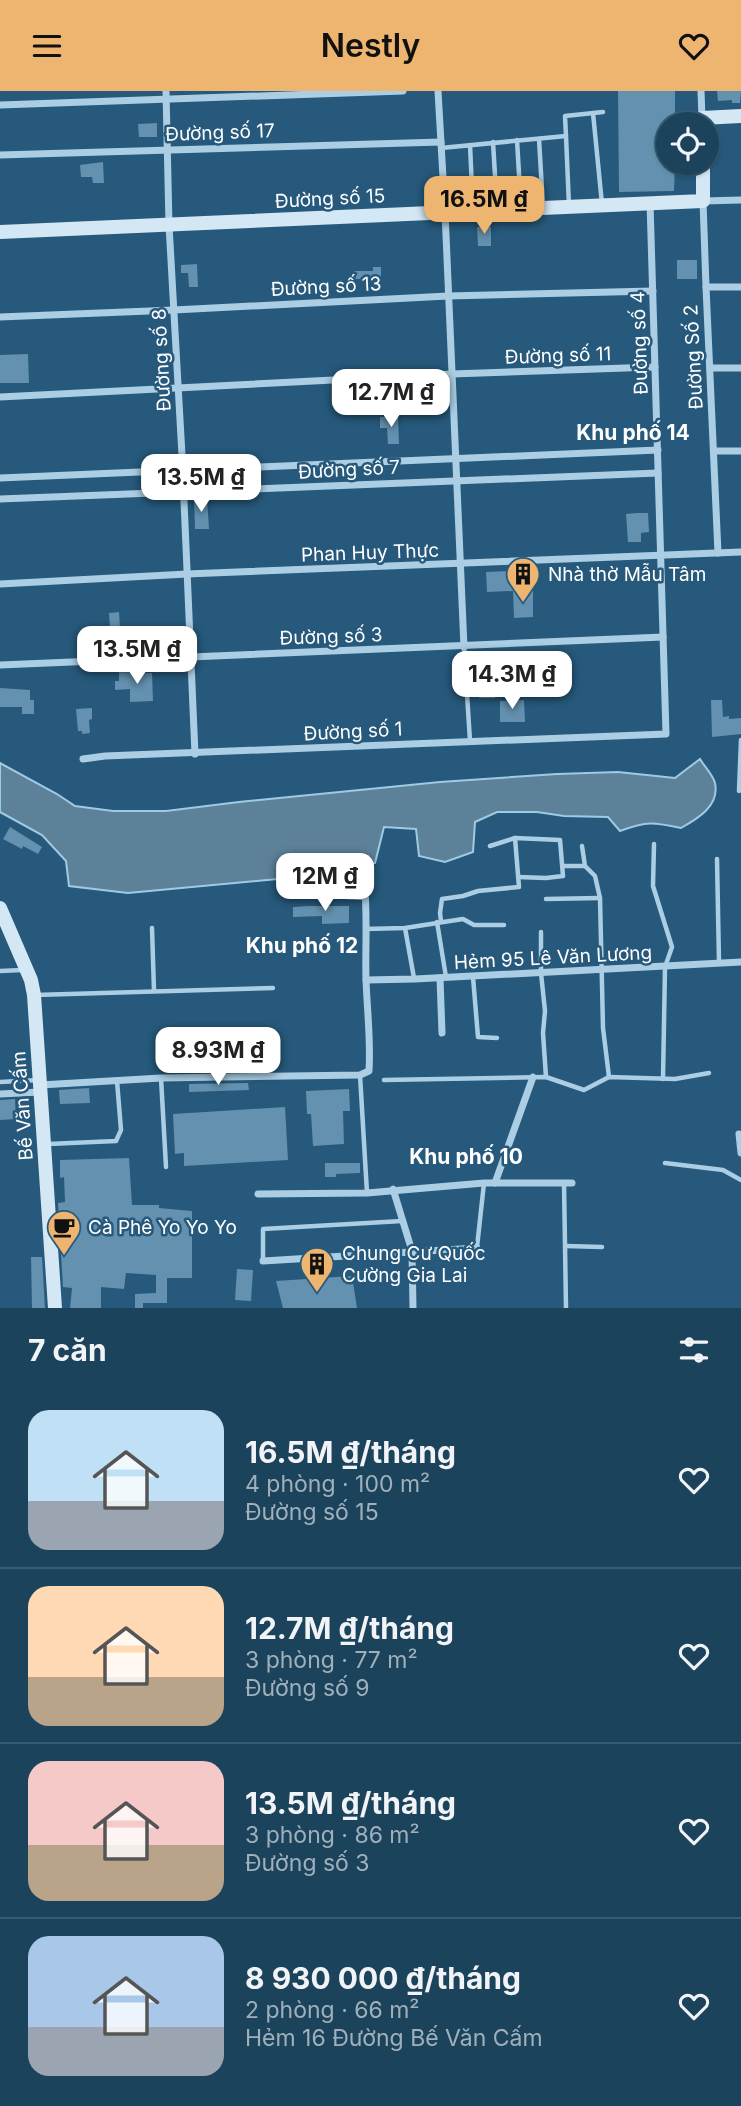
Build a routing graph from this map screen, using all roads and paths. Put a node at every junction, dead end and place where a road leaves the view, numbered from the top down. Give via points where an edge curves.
1 (403, 91) edge
2 (438, 91) edge
3 (701, 91) edge
4 (166, 95) edge
5 (0, 105) edge
6 (702, 112) edge
7 (593, 113) junction
8 (603, 113) dead end
9 (741, 116) edge
10 (719, 119) edge
11 (566, 136) junction
12 (539, 138) junction
13 (517, 140) junction
14 (493, 142) junction
15 (441, 145) junction
16 (470, 145) junction
17 (167, 150) junction
18 (0, 155) edge
19 (703, 175) edge
20 (741, 200) edge
21 (703, 201) junction
22 (650, 203) junction
23 (602, 205) junction
24 (569, 207) junction
25 (543, 208) junction
26 (521, 209) junction
27 (497, 210) junction
28 (473, 211) junction
29 (445, 212) junction
30 (169, 225) junction
31 (0, 232) edge
32 (706, 287) junction
33 (741, 287) edge
34 (653, 291) junction
35 (449, 296) junction
36 (174, 310) junction
37 (0, 317) edge
38 (655, 367) junction
39 (710, 368) junction
40 (741, 368) edge
41 (452, 374) junction
42 (178, 389) junction
43 (0, 397) edge
44 (658, 450) junction
45 (714, 451) junction
46 (741, 451) edge
47 (455, 457) junction
48 (182, 469) junction
49 (659, 473) junction
50 (0, 478) edge
51 (456, 480) junction
52 (183, 493) junction
53 (0, 499) edge
54 (741, 552) edge
55 (719, 553) junction
56 (661, 554) junction
57 (460, 564) junction
58 (187, 574) junction
59 (0, 584) edge
60 (663, 637) junction
61 (464, 647) junction
62 (191, 657) junction
63 (0, 665) edge
64 (666, 734) joint
65 (741, 740) edge
66 (470, 741) junction
67 (195, 754) junction
68 (83, 759) dead end
69 (739, 791) dead end
70 (515, 838) junction
71 (654, 844) dead end
72 (490, 846) dead end
73 (582, 846) dead end
74 (717, 859) dead end
75 (563, 866) junction
76 (585, 866) junction
77 (518, 877) junction
78 (364, 881) dead end
79 (347, 897) dead end
80 (366, 898) junction
81 (600, 898) junction
82 (547, 899) dead end
83 (0, 908) edge
84 (439, 922) junction
85 (504, 925) dead end
86 (152, 928) dead end
87 (405, 928) junction
88 (365, 929) junction
89 (541, 932) dead end
90 (719, 963) junction
91 (741, 963) edge
92 (665, 967) junction
93 (27, 970) junction
94 (602, 970) junction
95 (0, 971) edge
96 (541, 973) junction
97 (473, 977) junction
98 (443, 978) junction
99 (415, 979) junction
100 (366, 980) junction
101 (273, 988) dead end
102 (154, 991) junction
103 (34, 995) junction
104 (442, 1033) dead end
105 (497, 1038) dead end
106 (709, 1073) dead end
107 (360, 1075) junction
108 (533, 1077) junction
109 (546, 1077) junction
110 (609, 1077) junction
111 (161, 1079) junction
112 (663, 1079) junction
113 (384, 1080) dead end
114 (117, 1081) junction
115 (0, 1082) edge
116 (40, 1085) junction
117 (0, 1094) edge
118 (740, 1134) edge
119 (44, 1144) junction
120 (741, 1153) edge
121 (665, 1163) dead end
122 (166, 1167) dead end
123 (741, 1180) edge
124 (485, 1182) junction
125 (495, 1182) junction
126 (568, 1182) joint
127 (393, 1189) junction
128 (367, 1193) junction
129 (258, 1194) dead end
130 (402, 1221) junction
131 (566, 1246) junction
132 (602, 1247) dead end
133 (477, 1248) joint
134 (412, 1251) junction
135 (263, 1261) joint
136 (55, 1308) edge
137 (413, 1308) edge
138 (566, 1308) edge

1 - 4 street
2 - 15 street
3 - 6 street
4 - 5 street
4 - 17 street, Đường số 8
7 - 8 lane
7 - 11 lane via 565,116
7 - 23 lane
9 - 10 street
11 - 12 lane
11 - 24 lane
12 - 13 lane
12 - 25 lane
13 - 14 lane
13 - 26 lane
14 - 16 lane
14 - 27 lane
15 - 16 lane
15 - 17 street, Đường số 17
15 - 29 street
16 - 28 lane
17 - 18 street, Đường số 17
17 - 30 street, Đường số 8
19 - 21 street
20 - 21 street
21 - 22 street, Đường số 15
21 - 32 street, Đường Số 2
22 - 23 street, Đường số 15
22 - 34 street, Đường số 4
23 - 24 street, Đường số 15
24 - 25 street, Đường số 15
25 - 26 street, Đường số 15
26 - 27 street, Đường số 15
27 - 28 street, Đường số 15
28 - 29 street, Đường số 15
29 - 30 street, Đường số 15
29 - 35 street
30 - 31 street, Đường số 15
30 - 36 street, Đường số 8
32 - 33 street
32 - 39 street, Đường Số 2
34 - 35 street, Đường số 13
34 - 38 street, Đường số 4
35 - 36 street, Đường số 13
35 - 41 street
36 - 37 street, Đường số 13
36 - 42 street, Đường số 8
38 - 41 street, Đường số 11
38 - 44 street, Đường số 4
39 - 40 street
39 - 45 street, Đường Số 2
41 - 42 street, Đường số 11
41 - 47 street
42 - 43 street, Đường số 11
42 - 48 street, Đường số 8
44 - 47 street
44 - 49 street, Đường số 4
45 - 46 street
45 - 55 street, Đường Số 2
47 - 48 street
47 - 51 street
48 - 50 street
48 - 52 street, Đường số 8
49 - 51 street, Đường số 7
49 - 56 street, Đường số 4
51 - 52 street, Đường số 7
51 - 57 street
52 - 53 street, Đường số 7
52 - 58 street, Đường số 8
54 - 55 street, Phan Huy Thực
55 - 56 street, Phan Huy Thực
56 - 57 street, Phan Huy Thực
56 - 60 street, Đường số 4
57 - 58 street, Phan Huy Thực
57 - 61 street
58 - 59 street, Phan Huy Thực
58 - 62 street, Đường số 8
60 - 61 street, Đường số 3
60 - 64 street, Đường số 4
61 - 62 street, Đường số 3
61 - 66 lane
62 - 63 street, Đường số 3
62 - 67 street, Đường số 8
64 - 66 street, Đường số 1
65 - 69 lane
66 - 67 street, Đường số 1
67 - 68 street, Đường số 1
70 - 72 lane
70 - 75 lane via 560,840
70 - 77 lane
71 - 92 lane via 653,886 672,947
73 - 76 lane
74 - 90 lane
75 - 76 lane
75 - 77 lane via 563,876
76 - 81 lane via 594,876
77 - 84 lane via 519,887 442,899
78 - 80 street
79 - 80 lane
80 - 88 street
81 - 82 lane
81 - 94 lane
83 - 93 street, Bế Văn Cấm
84 - 85 lane via 463,919 474,925
84 - 87 lane
84 - 98 lane
86 - 102 lane
87 - 88 lane
87 - 99 lane
88 - 100 street
89 - 96 lane
90 - 91 street, Hẻm 95 Lê Văn Lương
90 - 92 street, Hẻm 95 Lê Văn Lương
92 - 94 street, Hẻm 95 Lê Văn Lương
92 - 112 lane
93 - 95 lane
93 - 103 street, Bế Văn Cấm
94 - 96 street, Hẻm 95 Lê Văn Lương
94 - 110 lane
96 - 97 street, Hẻm 95 Lê Văn Lương
96 - 109 lane
97 - 98 street, Hẻm 95 Lê Văn Lương
97 - 105 lane via 478,1037
98 - 99 street, Hẻm 95 Lê Văn Lương
98 - 104 street
99 - 100 street, Hẻm 95 Lê Văn Lương
100 - 107 street via 369,1071
101 - 102 lane
102 - 103 lane
103 - 116 street, Bế Văn Cấm
106 - 112 lane
107 - 111 street
107 - 128 lane
108 - 109 lane
108 - 113 lane
108 - 125 street
109 - 110 lane via 584,1090
110 - 112 lane
111 - 114 street
111 - 122 lane
114 - 116 street
114 - 119 lane via 121,1130 116,1141
115 - 116 lane
116 - 117 street
116 - 119 street, Bế Văn Cấm
118 - 120 street
119 - 136 street, Bế Văn Cấm
121 - 123 lane via 723,1170
124 - 125 street
124 - 127 street
124 - 133 lane
125 - 126 street
126 - 131 lane
127 - 128 street
127 - 130 street
128 - 129 street
130 - 134 street
130 - 135 lane via 263,1229
131 - 132 lane
131 - 138 lane
133 - 134 street
134 - 135 street
134 - 137 street

